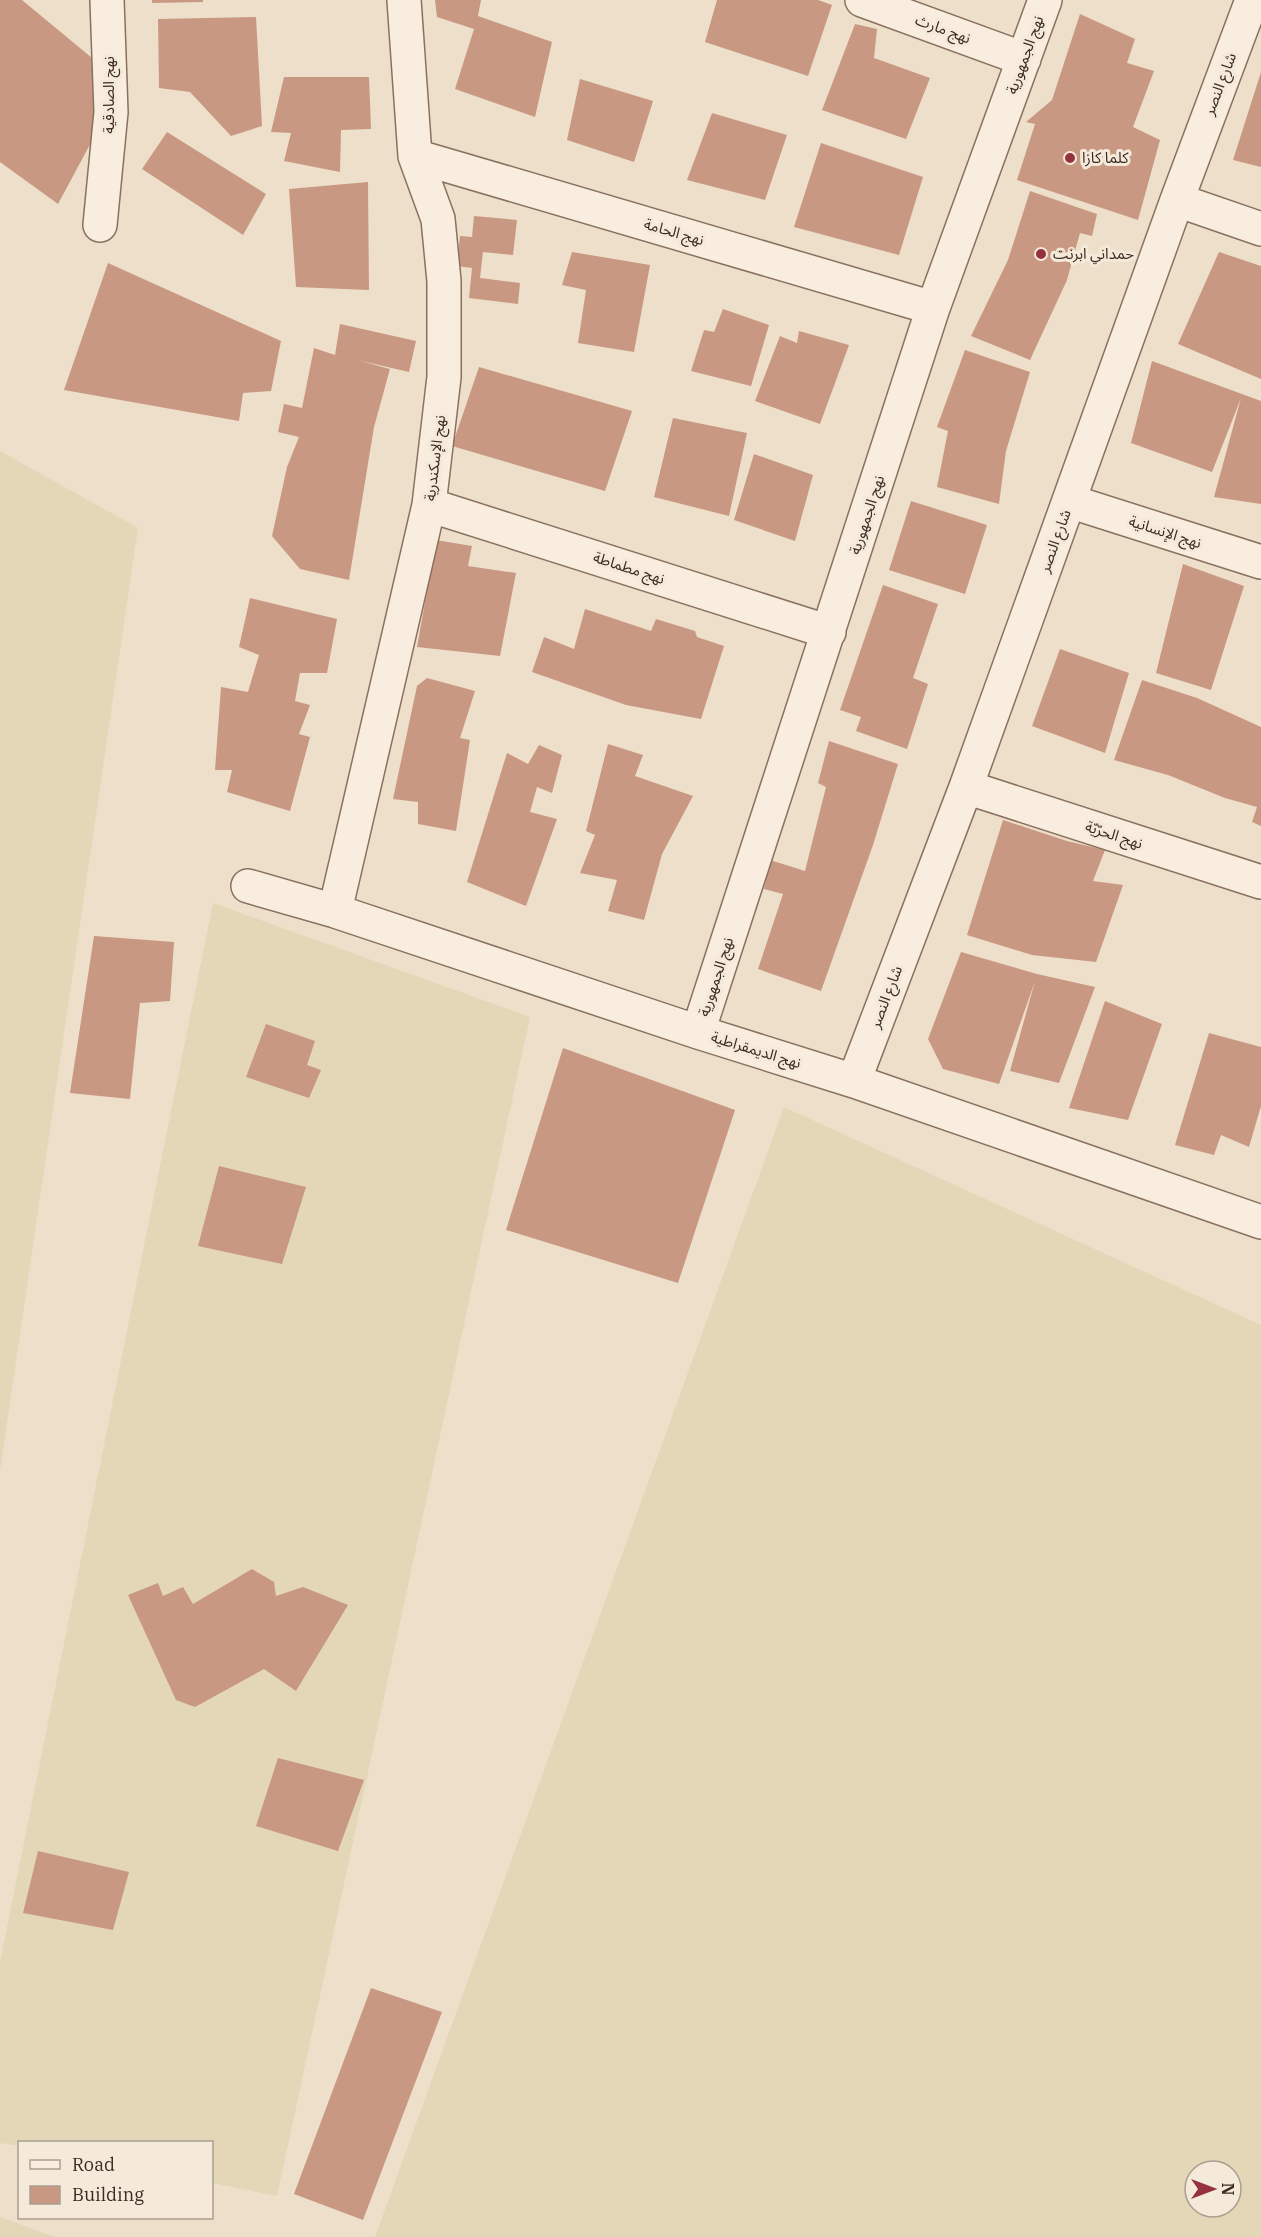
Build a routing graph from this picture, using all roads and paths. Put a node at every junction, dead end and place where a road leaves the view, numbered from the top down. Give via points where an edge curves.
1 (107, 0) edge
2 (404, 0) edge
3 (862, 0) edge
4 (1045, 0) edge
5 (1252, 0) edge
6 (1024, 59) junction
7 (415, 156) junction
8 (1177, 200) junction
9 (100, 225) dead end
10 (1261, 230) edge
11 (933, 308) junction
12 (1069, 501) junction
13 (429, 505) junction
14 (1261, 562) edge
15 (829, 632) junction
16 (966, 787) junction
17 (1261, 882) edge
18 (248, 886) dead end
19 (335, 911) junction
20 (698, 1032) junction
21 (854, 1081) junction
22 (1261, 1222) edge

1 - 9 street, نهج الصادقية via 111,112
2 - 7 street, نهج الإسكندرية
3 - 6 street, نهج مارث
4 - 6 street, نهج الجمهورية
5 - 8 street, شارع النصر
6 - 11 street, نهج الجمهورية
7 - 11 street, نهج الحامة
7 - 13 street, نهج الإسكندرية via 438,219 444,281 444,377
8 - 10 street
8 - 12 street, شارع النصر
11 - 15 street, نهج الجمهورية
12 - 14 street, نهج الإنسانية
12 - 16 street, شارع النصر
13 - 15 street, نهج مطماطة
13 - 19 street, نهج الإسكندرية
15 - 20 street, نهج الجمهورية
16 - 17 street, نهج الحرّيّة
16 - 21 street, شارع النصر
18 - 19 street, نهج الديمقراطية
19 - 20 street, نهج الديمقراطية
20 - 21 street, نهج الديمقراطية
21 - 22 street, نهج الديمقراطية

